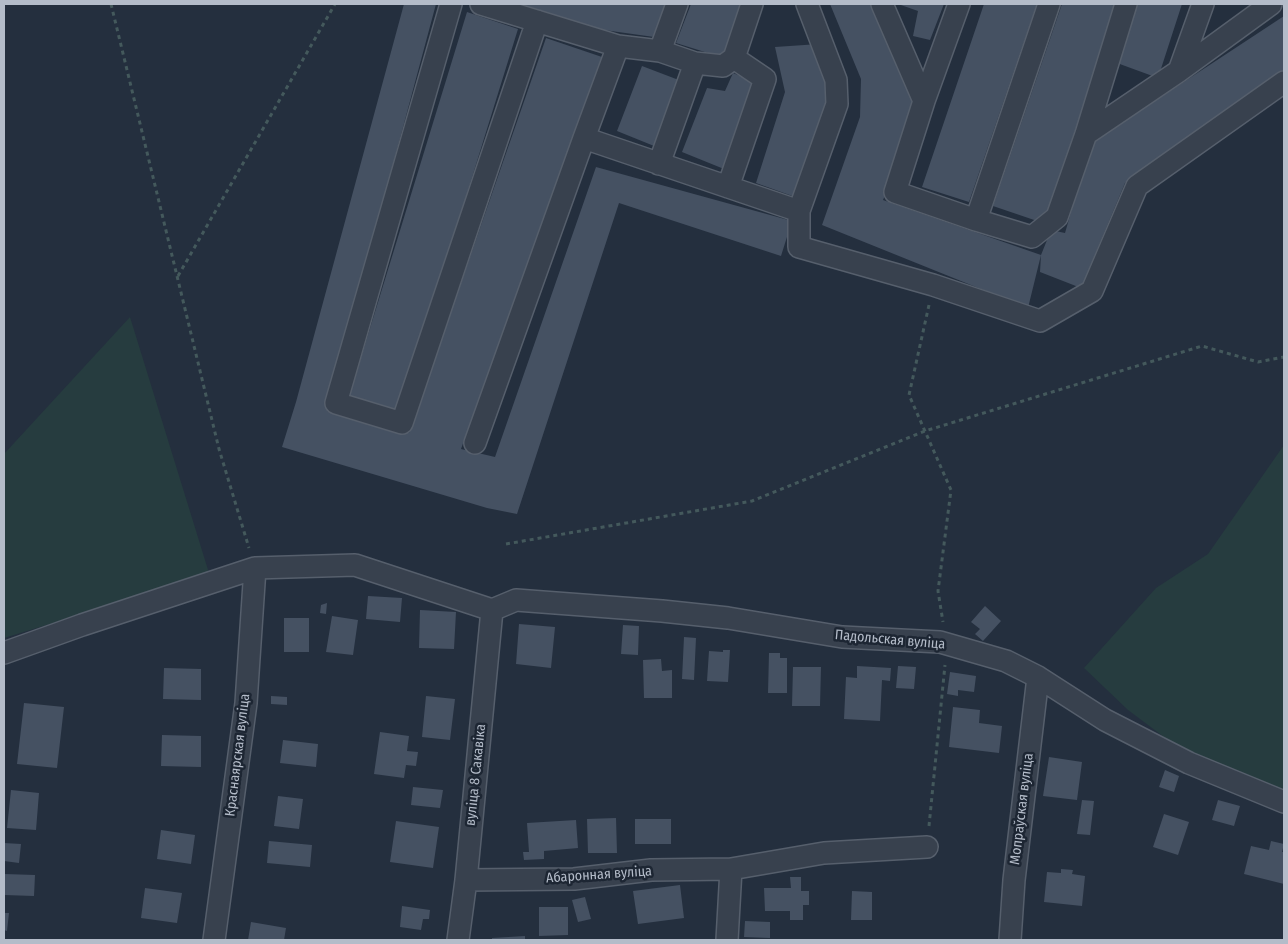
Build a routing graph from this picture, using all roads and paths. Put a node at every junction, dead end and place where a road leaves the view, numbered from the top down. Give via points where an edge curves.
1 (111, 4) edge
2 (335, 4) edge
3 (451, 4) edge
4 (482, 4) edge
5 (676, 4) edge
6 (752, 4) edge
7 (806, 4) edge
8 (882, 4) edge
9 (958, 4) edge
10 (1049, 4) edge
11 (1126, 4) edge
12 (1203, 4) edge
13 (1271, 4) edge
14 (537, 21) junction
15 (618, 46) junction
16 (660, 51) junction
17 (734, 58) junction
18 (695, 62) junction
19 (1179, 71) junction
20 (1284, 82) edge
21 (924, 101) junction
22 (1086, 134) junction
23 (584, 138) junction
24 (659, 164) junction
25 (728, 187) junction
26 (799, 211) junction
27 (976, 220) junction
28 (178, 276) junction
29 (933, 285) junction
30 (1284, 357) edge
31 (925, 431) junction
32 (476, 443) dead end
33 (506, 544) dead end
34 (255, 568) junction
35 (492, 610) junction
36 (947, 644) junction
37 (4, 653) edge
38 (1038, 677) junction
39 (1284, 802) edge
40 (927, 847) joint
41 (731, 869) junction
42 (466, 880) junction
43 (214, 940) edge
44 (458, 940) edge
45 (727, 940) edge
46 (1010, 940) edge

1 - 28 path
2 - 28 path
3 - 14 street via 336,403 402,423
4 - 14 street
5 - 16 street
6 - 17 street
7 - 26 street via 836,80 837,104
8 - 21 street
9 - 21 street
10 - 27 street
11 - 22 street
12 - 19 street
13 - 19 street
14 - 15 street
15 - 16 street
15 - 23 street
16 - 18 street
17 - 18 street via 724,66
17 - 25 street via 765,79
18 - 24 street
19 - 22 street
20 - 29 street via 1137,186 1092,291 1040,321
21 - 27 street via 895,192
22 - 27 street via 1056,217 1032,236
23 - 24 street
23 - 32 street
24 - 25 street
25 - 26 street
26 - 29 street via 799,247
28 - 34 path via 220,449
29 - 31 path via 909,395
30 - 31 path via 1258,362 1202,346
31 - 33 path via 752,501
31 - 36 path via 951,490 938,591
34 - 35 street via 355,565
34 - 37 street
34 - 43 street, Краснаярская вуліца via 246,703
35 - 36 street, Падольская вуліца via 516,600 662,611 728,618 842,637
35 - 42 street, вуліца 8 Сакавіка
36 - 38 street, Падольская вуліца via 1006,661
36 - 40 path
38 - 39 street, Падольская вуліца via 1106,720 1188,763
38 - 46 street, Мопраўская вуліца
40 - 41 street, Абаронная вуліца via 824,853
41 - 42 street, Абаронная вуліца
41 - 45 street
42 - 44 street, вуліца 8 Сакавіка

